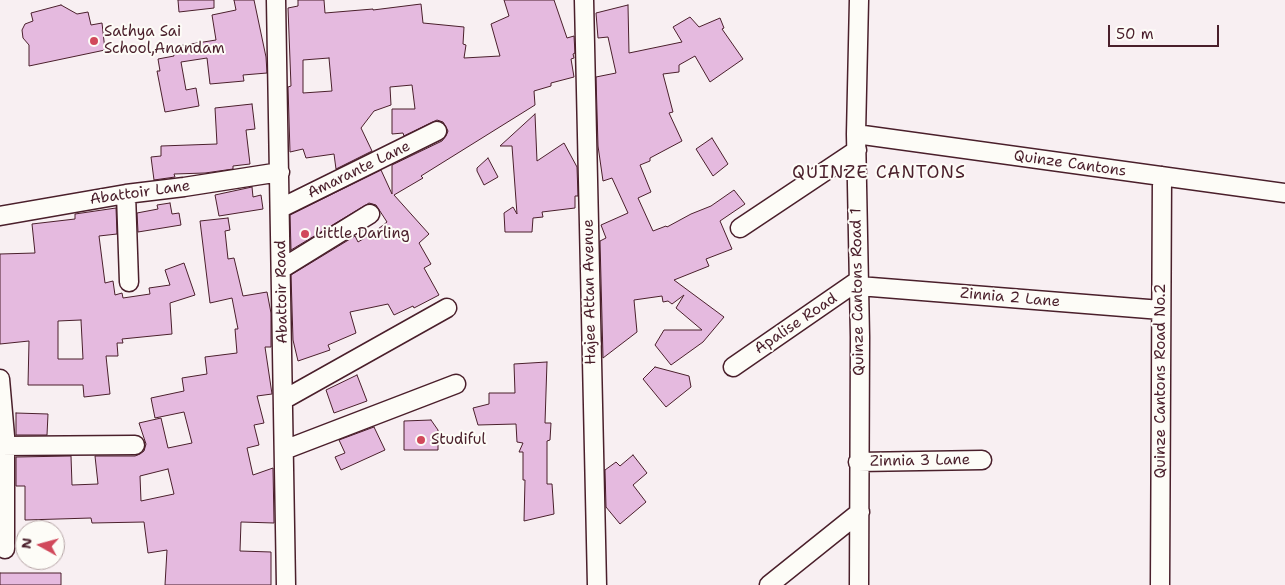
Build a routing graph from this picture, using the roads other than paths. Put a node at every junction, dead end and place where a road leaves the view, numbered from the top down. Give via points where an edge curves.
1 (276, 0) edge
2 (584, 0) edge
3 (859, 0) edge
4 (437, 131) dead end
5 (856, 142) junction
6 (280, 172) junction
7 (1162, 176) junction
8 (1285, 193) edge
9 (126, 194) junction
10 (281, 208) junction
11 (370, 214) dead end
12 (0, 216) edge
13 (740, 228) dead end
14 (281, 269) junction
15 (129, 282) dead end
16 (859, 283) junction
17 (447, 308) dead end
18 (1162, 310) junction
19 (733, 367) dead end
20 (0, 379) edge
21 (456, 384) dead end
22 (284, 400) junction
23 (135, 445) dead end
24 (3, 446) edge
25 (284, 450) junction
26 (982, 460) dead end
27 (858, 462) junction
28 (860, 512) junction
29 (6, 550) dead end
30 (286, 585) edge
31 (597, 585) edge
32 (770, 585) edge
33 (859, 585) edge
34 (1160, 585) edge

1 - 6 street, Abattoir Road
2 - 31 street, Hajee Attan Avenue
3 - 5 street, Quinze Cantons Road 1
4 - 10 street, Amarante Lane
5 - 7 street, Quinze Cantons
5 - 13 street
5 - 16 street, Quinze Cantons Road 1
6 - 9 street, Abattoir Lane
6 - 10 street, Abattoir Road
7 - 8 street, Quinze Cantons
7 - 18 street, Quinze Cantons Road No.2
9 - 12 street, Abattoir Lane
9 - 15 street
10 - 14 street, Abattoir Road
11 - 14 street
14 - 22 street, Abattoir Road
16 - 18 street, Zinnia 2 Lane
16 - 19 street, Apalise Road
16 - 27 street, Quinze Cantons Road 1
17 - 22 street
18 - 34 street, Quinze Cantons Road No.2
20 - 24 street
21 - 25 street
22 - 25 street, Abattoir Road
23 - 24 street
24 - 29 street
25 - 30 street, Abattoir Road
26 - 27 street, Zinnia 3 Lane
27 - 28 street, Quinze Cantons Road 1
28 - 32 street
28 - 33 street, Quinze Cantons Road 1

